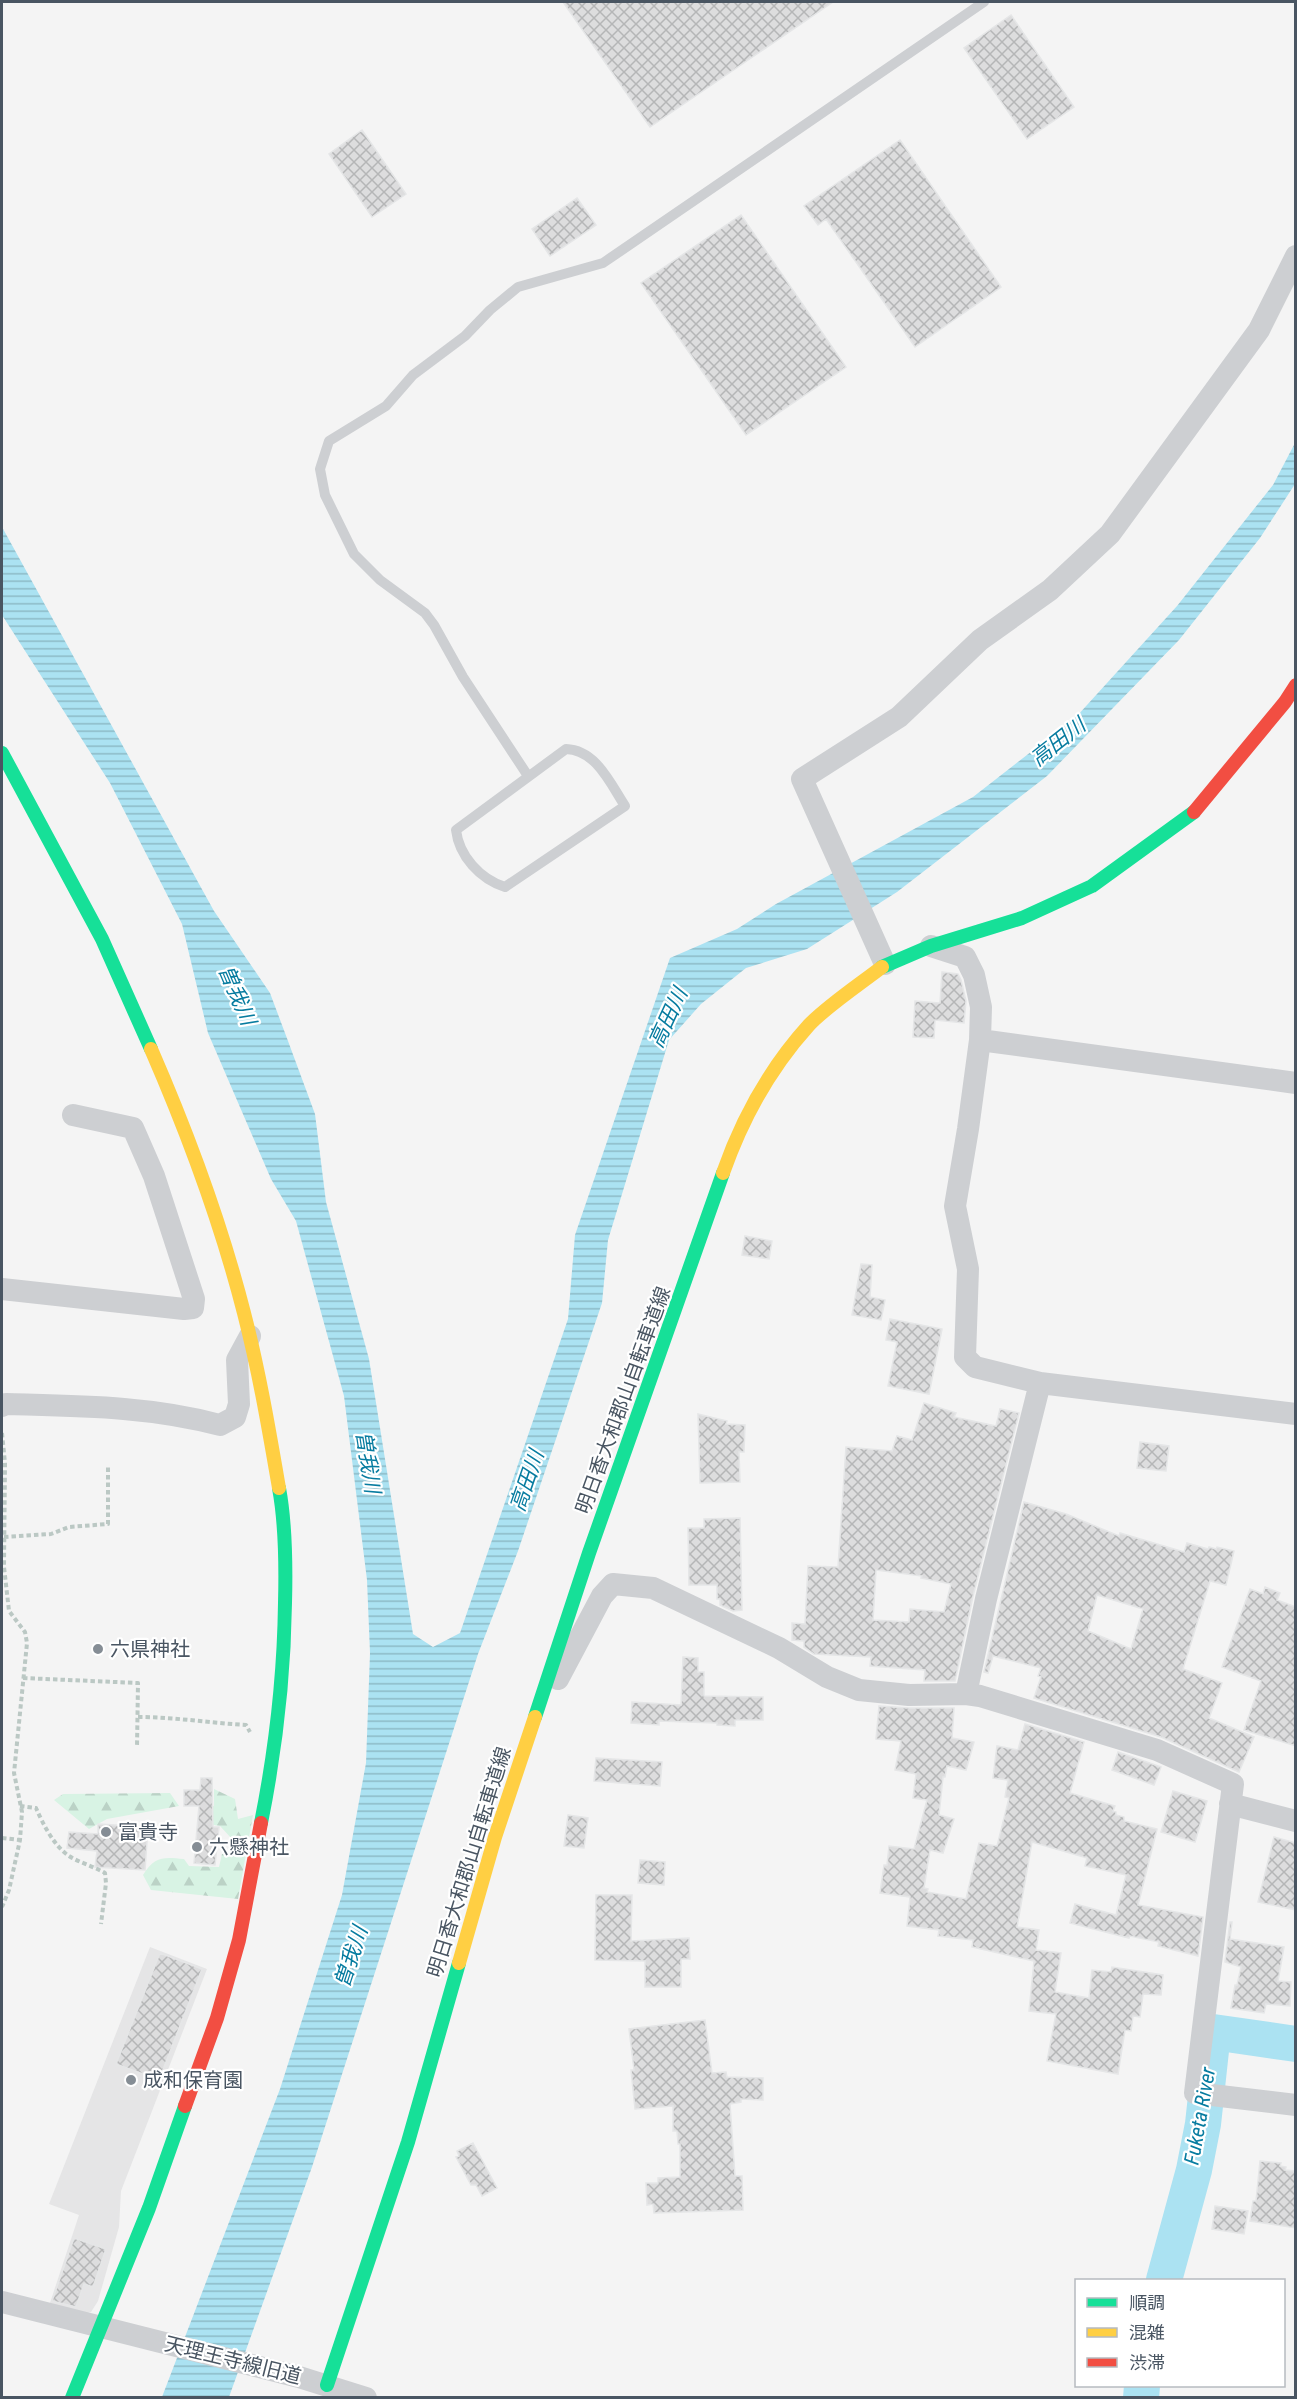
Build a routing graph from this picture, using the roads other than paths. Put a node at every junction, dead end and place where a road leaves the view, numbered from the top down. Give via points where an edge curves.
1 (984, 2) edge
2 (1296, 256) edge
3 (1296, 685) edge
4 (2, 753) edge
5 (528, 776) junction
6 (931, 946) junction
7 (883, 960) junction
8 (980, 1040) junction
9 (1296, 1083) edge
10 (73, 1116) dead end
11 (2, 1289) edge
12 (250, 1336) junction
13 (1040, 1383) junction
14 (2, 1406) edge
15 (1296, 1414) edge
16 (966, 1694) junction
17 (534, 1719) junction
18 (1230, 1804) junction
19 (1296, 1821) edge
20 (1296, 2105) edge
21 (2, 2302) edge
22 (99, 2327) junction
23 (327, 2385) junction
24 (72, 2397) edge
25 (366, 2397) edge

1 - 5 lane via 603,263 519,287 465,336 413,375 386,406 329,441 320,469 325,495 354,554 380,580 425,613
2 - 7 street via 1258,330 1110,534 1050,590 980,640 899,717 802,779
3 - 6 street, 明日香大和郡山自転車道線 via 1191,816 1092,886 1022,918
4 - 12 street via 102,939 161,1072 206,1189
5 - 5 lane via 566,750 579,750 605,774 625,806 505,887 478,873 458,841 456,830
6 - 7 street, 明日香大和郡山自転車道線
6 - 8 street via 965,957 974,975 981,1007
7 - 17 street, 明日香大和郡山自転車道線 via 810,1024 763,1086 736,1137
8 - 9 street
8 - 13 street via 955,1206 968,1269 965,1357 975,1368
10 - 11 street via 134,1128 194,1299 193,1308
12 - 14 street via 237,1360 239,1404 235,1417 220,1425 183,1415 111,1406
12 - 22 street via 282,1503 286,1575 284,1668 274,1757 239,1940 217,2018 148,2208
13 - 15 street
13 - 16 street
16 - 17 street via 909,1695 859,1690 653,1588 613,1584 602,1596
16 - 18 street via 1157,1750 1233,1784
17 - 23 street, 明日香大和郡山自転車道線 via 495,1837 408,2142
18 - 19 street
18 - 20 street via 1195,2093
21 - 22 street, 天理王寺線旧道
22 - 23 street, 天理王寺線旧道
22 - 24 street
23 - 25 street, 天理王寺線旧道

